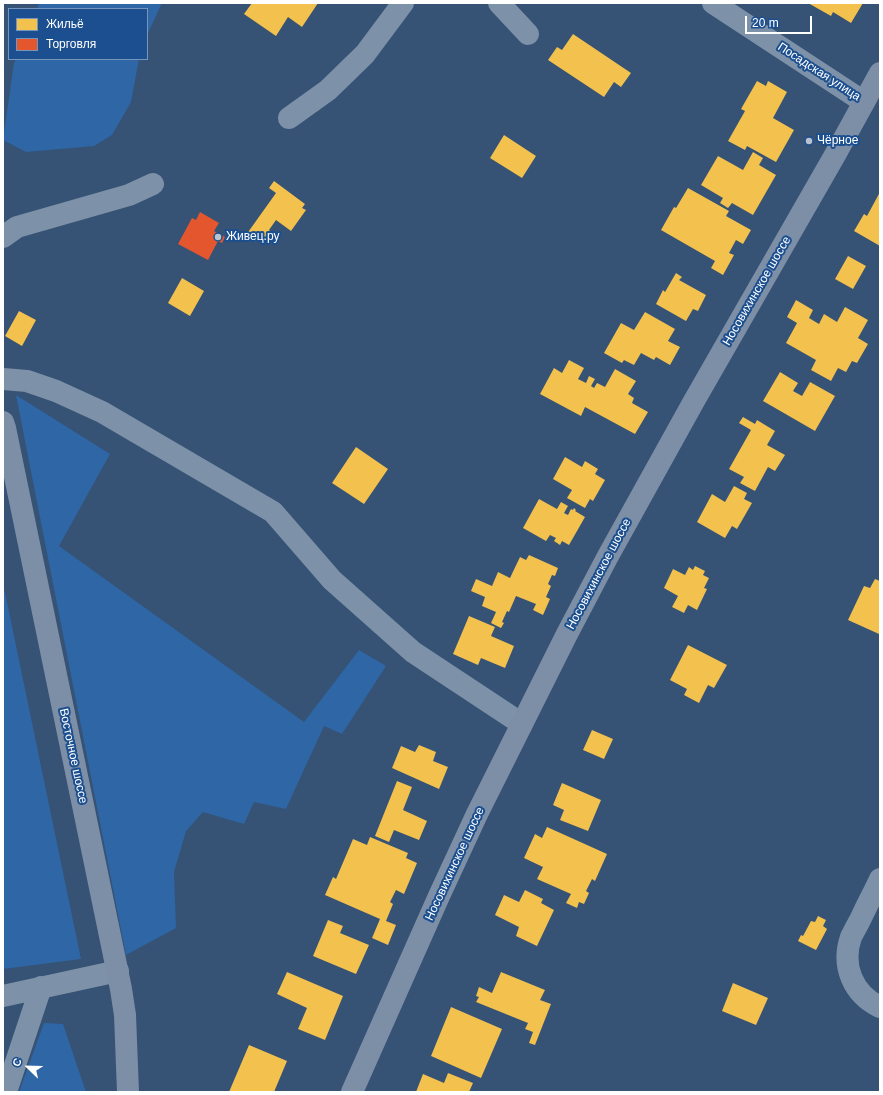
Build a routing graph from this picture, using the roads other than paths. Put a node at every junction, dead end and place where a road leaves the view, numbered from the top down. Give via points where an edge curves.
1 (403, 3) edge
2 (499, 3) edge
3 (713, 3) edge
4 (528, 34) dead end
5 (880, 73) edge
6 (864, 102) junction
7 (289, 118) dead end
8 (153, 184) dead end
9 (3, 237) edge
10 (3, 379) edge
11 (3, 422) edge
12 (522, 724) junction
13 (880, 879) edge
14 (118, 971) junction
15 (42, 987) junction
16 (3, 996) edge
17 (880, 1008) edge
18 (124, 1015) junction
19 (6, 1092) edge
20 (128, 1092) edge
21 (144, 1092) edge
22 (352, 1092) edge

1 - 7 street via 365,54 328,90
2 - 4 street
3 - 6 street, Посадская улица
5 - 6 main road, Носовихинское шоссе
6 - 12 main road, Носовихинское шоссе via 608,556
8 - 9 street via 129,195 17,227
10 - 12 street via 27,381 102,412 273,512 332,580 413,652
11 - 14 main road, Восточное шоссе
12 - 22 main road, Носовихинское шоссе via 439,896
13 - 17 street via 851,938 847,955 848,970 862,995
14 - 15 street
14 - 18 main road, Восточное шоссе
15 - 16 street
15 - 19 street
18 - 20 main road, Восточное шоссе
18 - 21 main road via 137,1050

